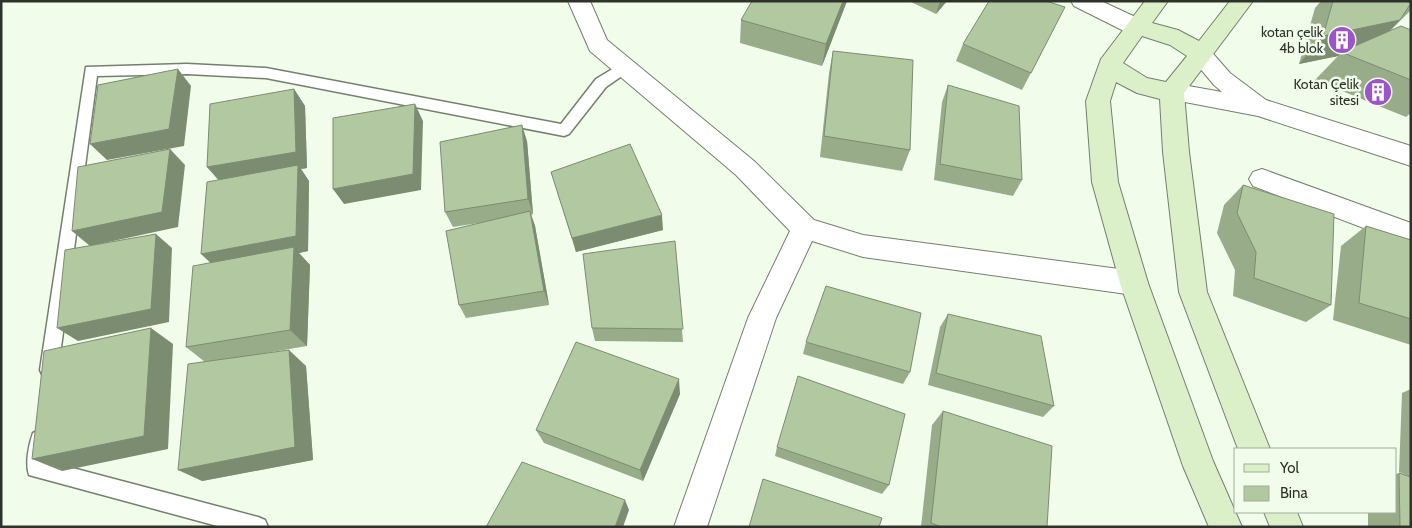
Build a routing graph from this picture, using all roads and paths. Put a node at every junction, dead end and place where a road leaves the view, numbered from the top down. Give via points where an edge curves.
1 (579, 1) edge
2 (1082, 1) edge
3 (1157, 1) edge
4 (1242, 1) edge
5 (1136, 27) junction
6 (1200, 54) junction
7 (1110, 65) junction
8 (624, 67) junction
9 (1172, 92) junction
10 (1259, 107) junction
11 (1411, 156) edge
12 (1262, 179) dead end
13 (805, 228) junction
14 (1411, 235) edge
15 (1134, 283) junction
16 (48, 381) edge
17 (42, 419) edge
18 (1254, 448) edge
19 (1280, 513) edge
20 (258, 527) edge
21 (690, 527) edge
22 (1226, 527) edge
23 (1287, 527) edge

1 - 8 street via 598,45
2 - 5 street
3 - 5 main road
4 - 6 main road
5 - 6 main road via 1174,36 1190,44
5 - 7 main road
6 - 9 main road
6 - 10 street via 1222,78
7 - 9 main road via 1130,81 1151,90
7 - 15 main road via 1098,101 1105,182
8 - 13 street via 745,168
8 - 16 lane via 601,84 564,130 266,73 187,69 91,71
9 - 10 street
9 - 18 main road via 1193,292
10 - 11 street
12 - 14 street
13 - 15 street via 863,246
13 - 21 street via 762,318
15 - 22 main road via 1199,466
17 - 20 lane via 36,468
19 - 23 main road

